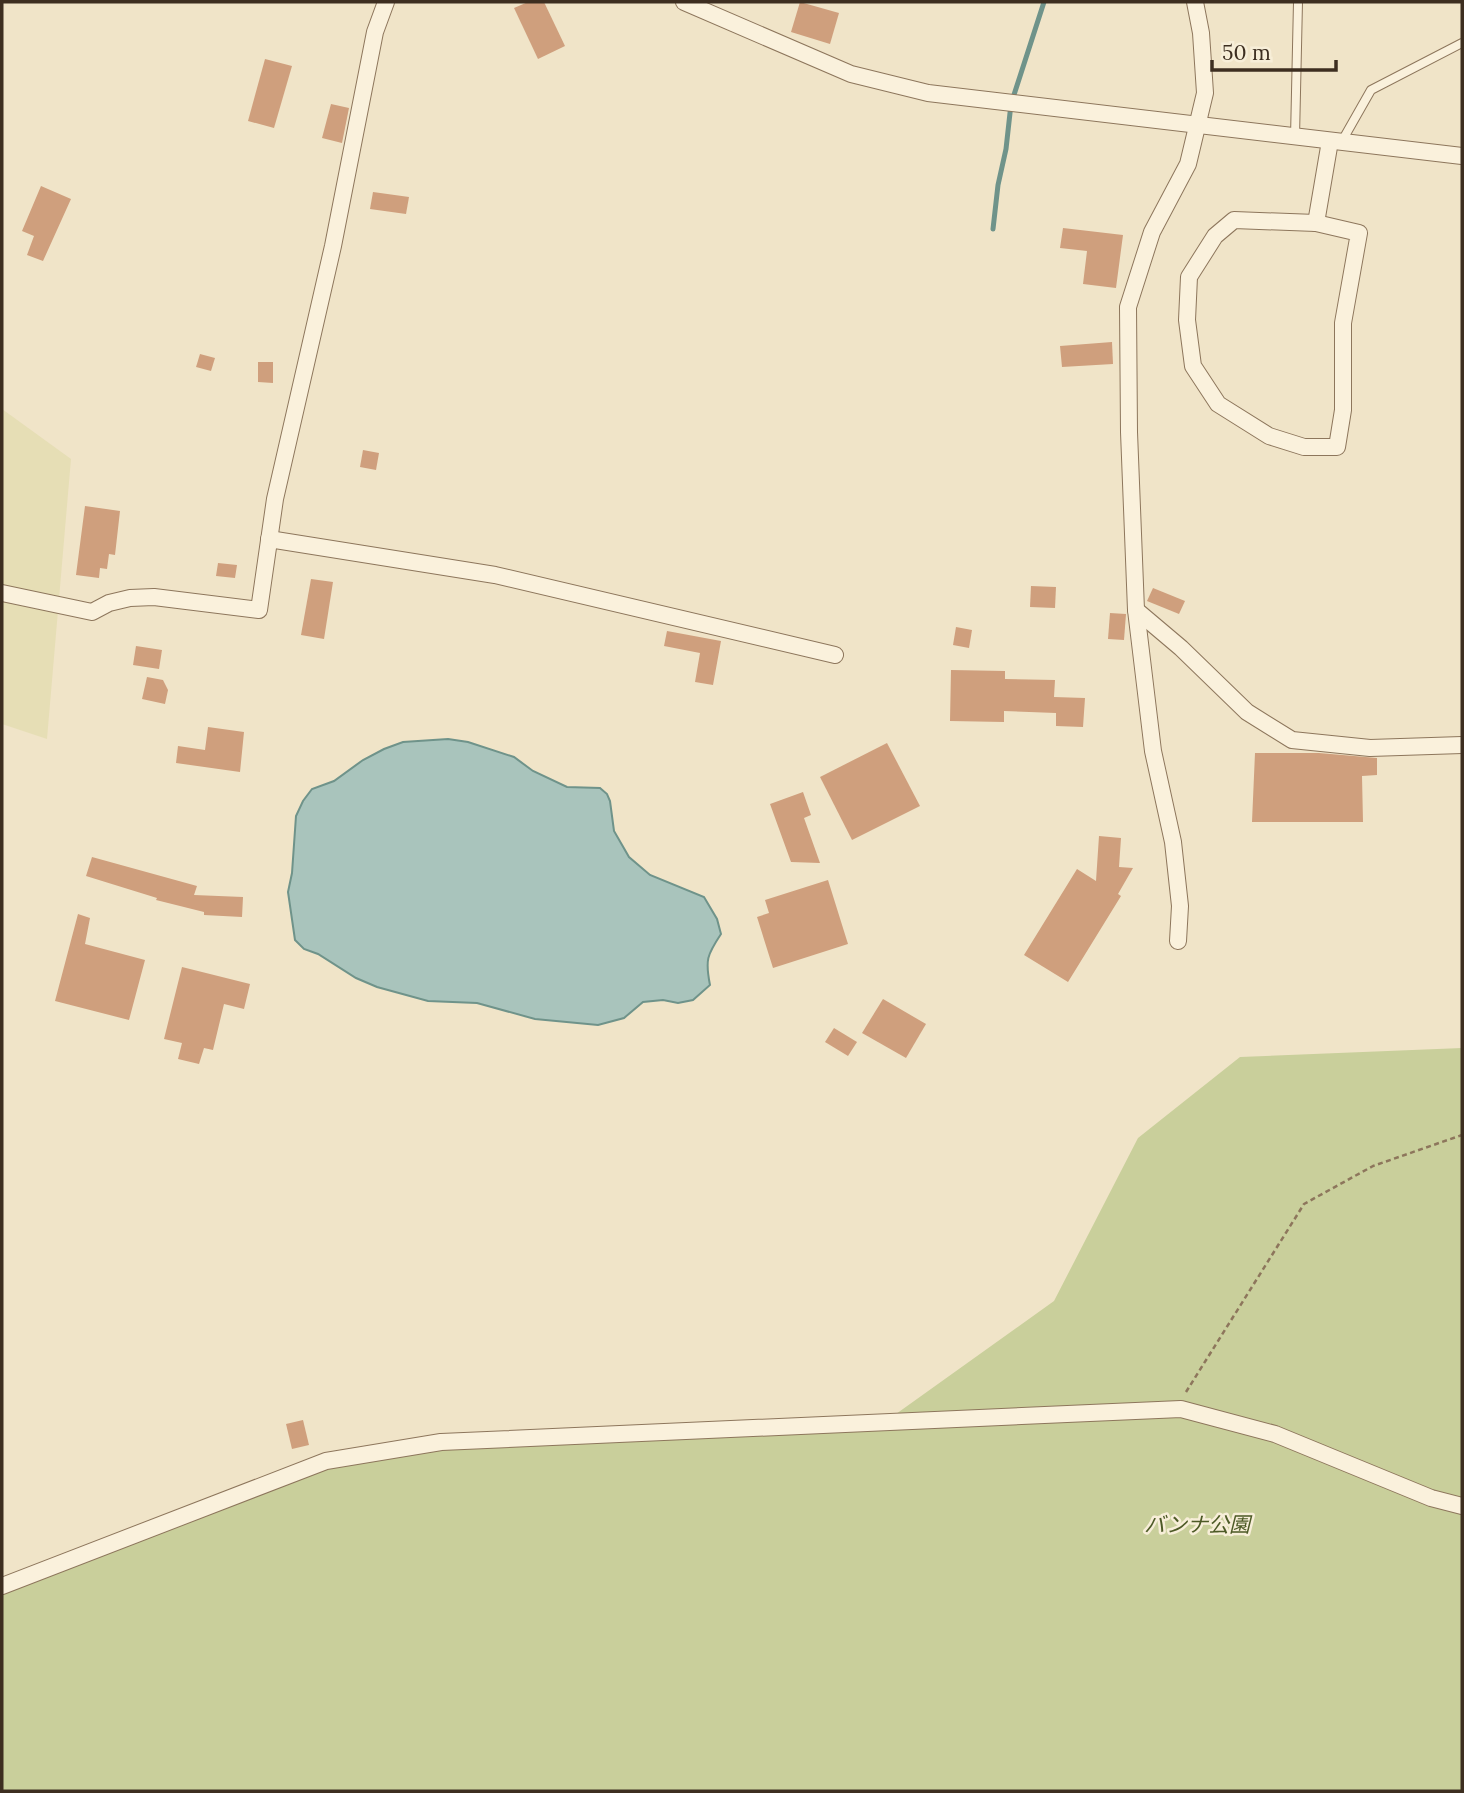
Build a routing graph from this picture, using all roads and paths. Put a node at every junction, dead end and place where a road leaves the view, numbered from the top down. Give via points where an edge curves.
1 (386, 2) edge
2 (684, 2) edge
3 (1195, 2) edge
4 (1298, 2) edge
5 (1462, 43) edge
6 (1198, 124) junction
7 (1295, 137) junction
8 (1336, 141) junction
9 (1462, 156) edge
10 (1316, 223) junction
11 (269, 538) junction
12 (2, 593) edge
13 (1136, 610) junction
14 (835, 654) dead end
15 (1462, 745) edge
16 (1178, 941) dead end
17 (1462, 1135) edge
18 (1175, 1410) junction
19 (1462, 1506) edge
20 (2, 1586) edge

1 - 11 street via 375,32
2 - 6 street via 851,74 915,90
3 - 6 street via 1205,93
4 - 7 lane
5 - 8 lane via 1371,90
6 - 7 street
6 - 13 street via 1188,163 1152,232 1128,307
7 - 8 street
8 - 9 street
8 - 10 street
10 - 10 street via 1234,220 1215,236 1189,276 1187,320 1193,366 1218,404 1269,436 1304,447 1337,447 1343,410 1343,323 1359,233
11 - 12 street via 259,610 154,597 130,598 92,611
11 - 14 street via 495,575
13 - 15 street via 1247,712 1292,740 1370,748
13 - 16 street via 1153,751 1180,905
17 - 18 path via 1373,1166 1304,1204
18 - 19 street via 1275,1434 1431,1498
18 - 20 street via 441,1442 326,1461

